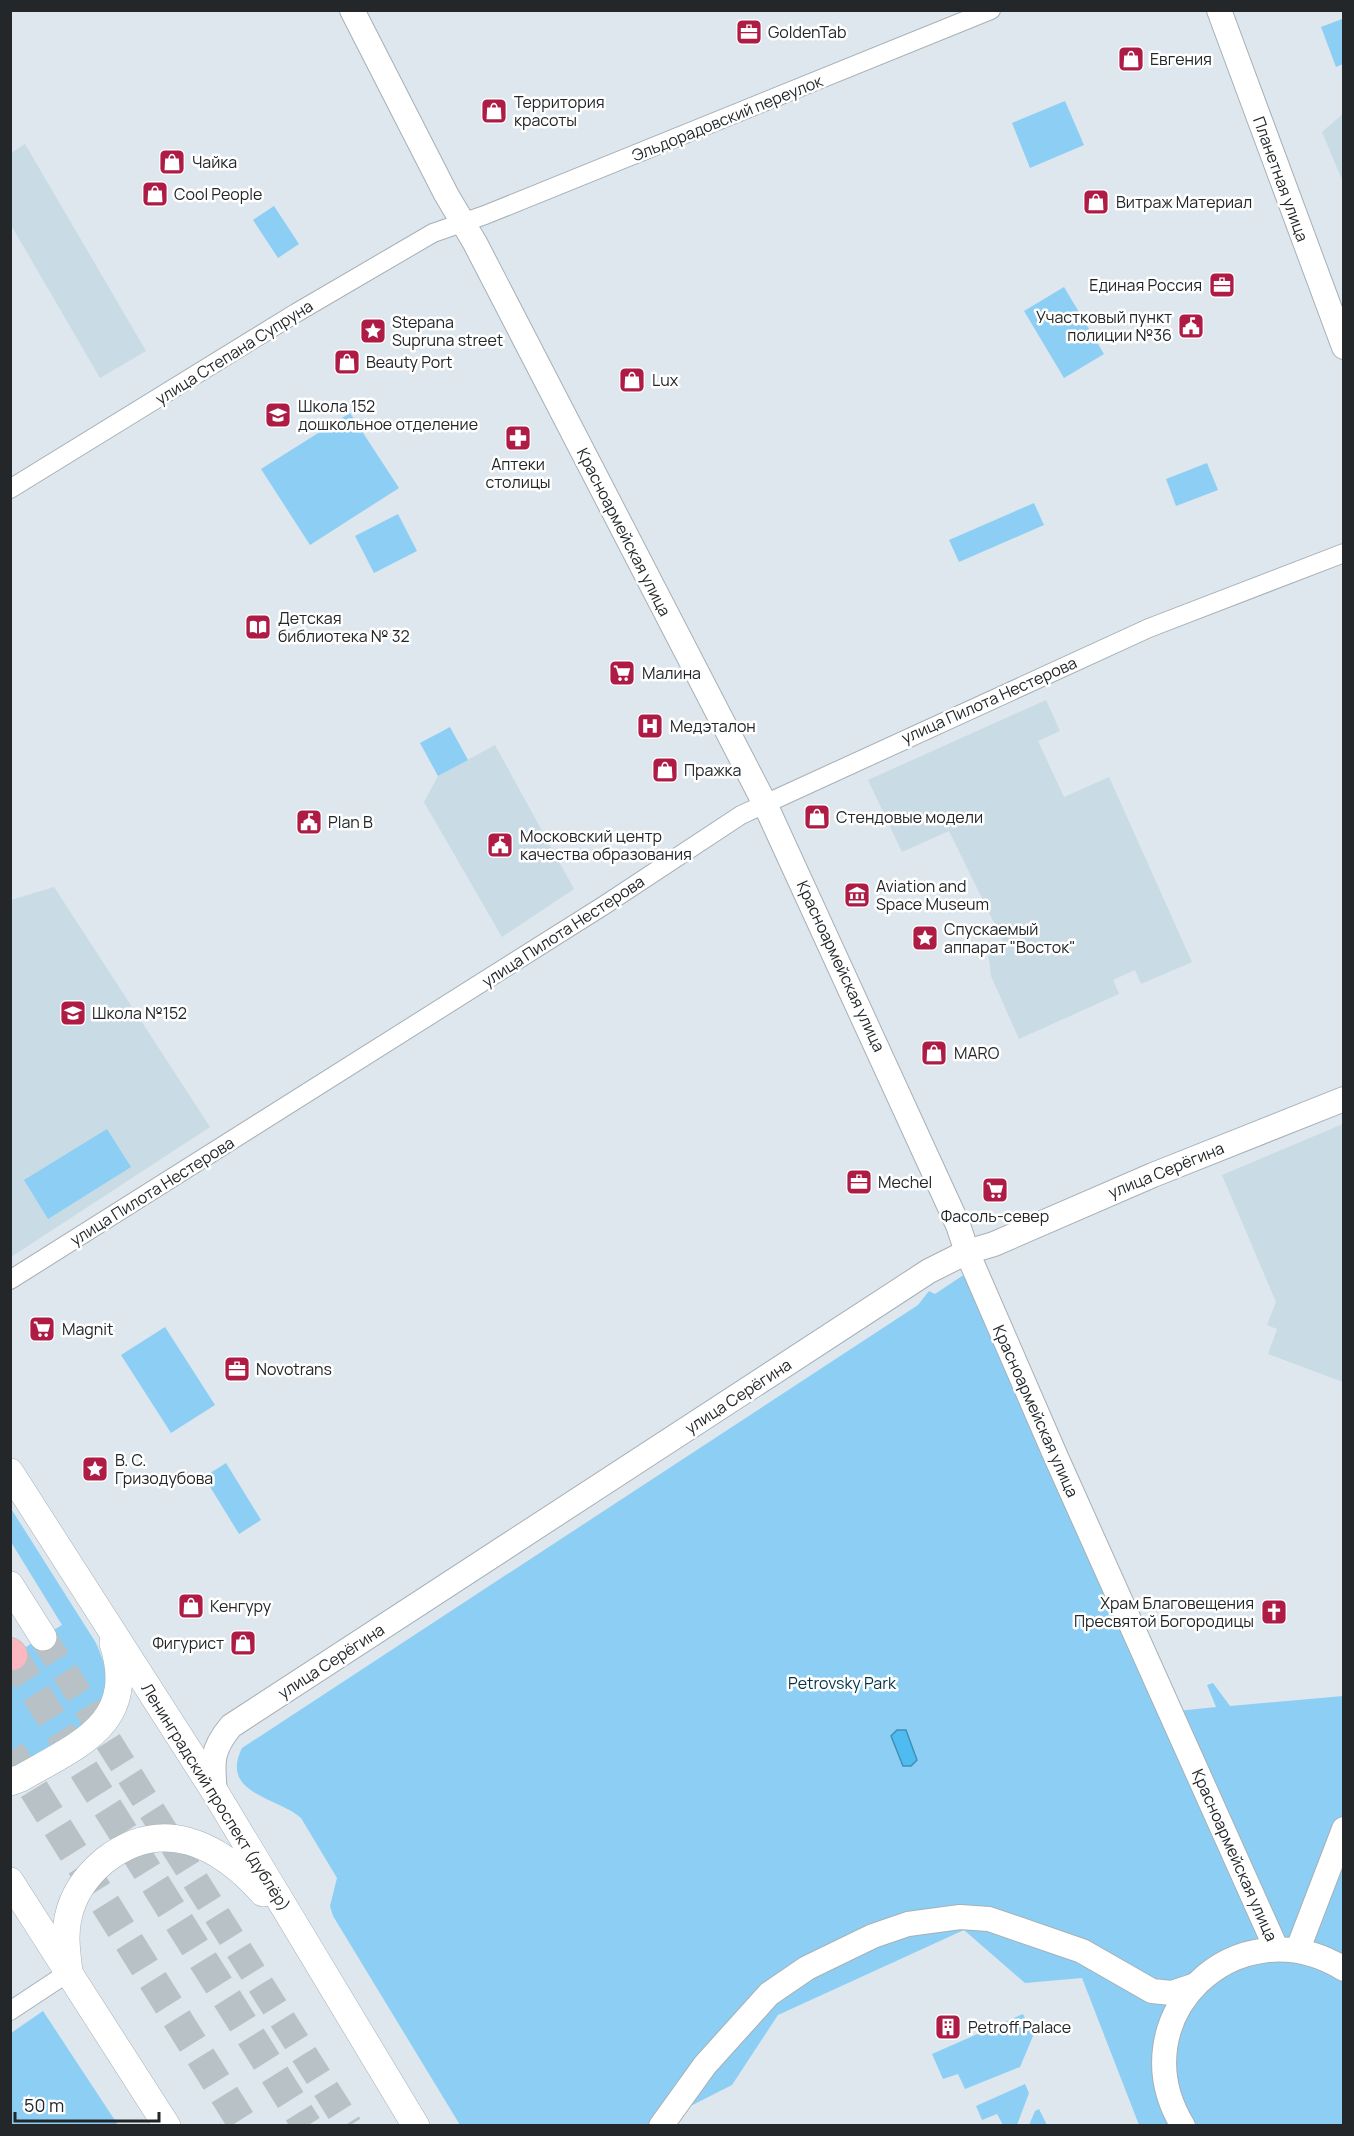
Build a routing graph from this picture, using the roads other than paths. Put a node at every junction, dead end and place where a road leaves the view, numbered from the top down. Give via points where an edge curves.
1 (352, 10) edge
2 (991, 10) edge
3 (1219, 10) edge
4 (462, 223) junction
5 (1344, 347) edge
6 (10, 489) edge
7 (1344, 553) edge
8 (765, 804) junction
9 (1344, 1099) edge
10 (967, 1252) junction
11 (10, 1280) edge
12 (10, 1472) edge
13 (10, 1585) edge
14 (108, 1623) junction
15 (43, 1637) tunnel mouth
16 (10, 1782) edge
17 (215, 1792) junction
18 (1344, 1829) edge
19 (10, 1881) edge
20 (298, 1932) junction
21 (1287, 1949) junction
22 (1344, 1969) edge
23 (69, 1972) junction
24 (1193, 1986) junction
25 (10, 2011) edge
26 (167, 2126) edge
27 (416, 2126) edge
28 (661, 2126) edge
29 (1183, 2126) edge

1 - 4 street, Красноармейская улица
2 - 4 street, Эльдорадовский переулок
3 - 5 street, Планетная улица
4 - 6 street, улица Степана Супруна via 433,233 296,313
4 - 8 street, Красноармейская улица
7 - 8 street, улица Пилота Нестерова via 1149,628
8 - 10 street, Красноармейская улица via 878,1047
8 - 11 street, улица Пилота Нестерова via 741,815
9 - 10 street, улица Серёгина
10 - 17 street, улица Серёгина via 929,1271 231,1726 218,1741 212,1762
10 - 21 street, Красноармейская улица
12 - 14 main road, Ленинградский проспект (дублёр)
13 - 15 main road
14 - 16 main road via 121,1677 108,1719 91,1737
14 - 17 main road, Ленинградский проспект (дублёр)
17 - 20 main road, Ленинградский проспект (дублёр)
18 - 21 street
19 - 23 main road
20 - 23 main road via 256,1885 218,1852 196,1842 155,1838 115,1852 82,1882 68,1919
20 - 27 main road, Ленинградский проспект (дублёр)
21 - 22 street via 1326,1958
21 - 24 street via 1254,1951 1232,1958
23 - 25 street
23 - 26 main road
24 - 28 street via 1172,1993 1152,1991 1082,1951 989,1919 960,1917 908,1924 873,1936 817,1964 769,1994 705,2065
24 - 29 street via 1174,2015 1165,2046 1164,2078 1173,2109

